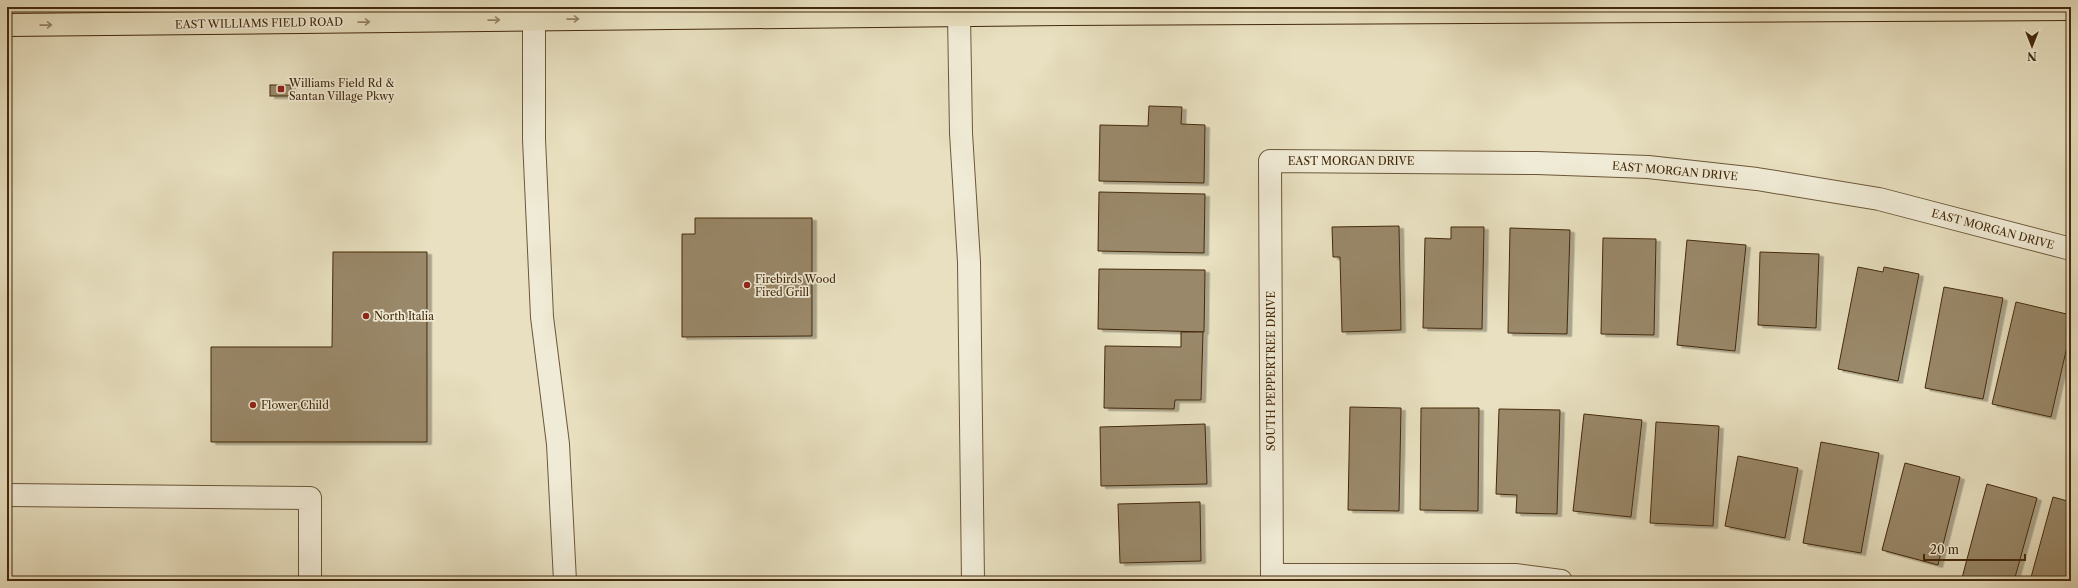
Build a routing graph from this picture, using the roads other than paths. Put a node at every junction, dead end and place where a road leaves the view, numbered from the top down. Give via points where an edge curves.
1 (2071, 9) edge
2 (958, 11) edge
3 (534, 20) junction
4 (7, 25) edge
5 (1270, 160) joint
6 (2071, 250) edge
7 (7, 496) edge
8 (1272, 578) edge
9 (310, 581) edge
10 (564, 581) edge
11 (973, 581) edge
12 (1561, 581) edge

1 - 2 main road, EAST WILLIAMS FIELD ROAD
3 -> 2 main road, EAST WILLIAMS FIELD ROAD
2 - 11 street via 968,262
4 -> 3 main road, EAST WILLIAMS FIELD ROAD
3 - 10 street via 534,139 542,318 558,444
5 - 6 street, EAST MORGAN DRIVE via 1624,166 1757,178 1880,199
5 - 8 street, SOUTH PEPPERTREE DRIVE
7 - 9 street via 310,498
8 - 12 street via 1515,575

